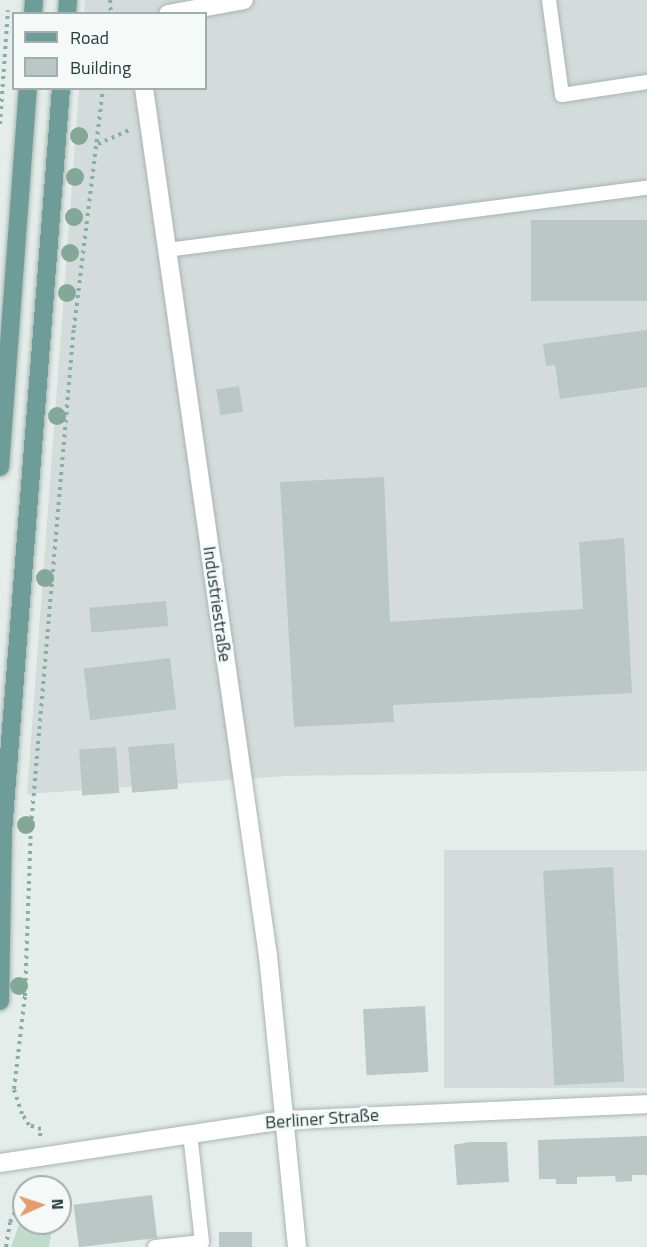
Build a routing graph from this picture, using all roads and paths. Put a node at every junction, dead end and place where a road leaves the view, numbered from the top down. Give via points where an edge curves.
1 (9, 0) edge
2 (244, 0) edge
3 (549, 0) edge
4 (179, 12) edge
5 (647, 82) edge
6 (28, 90) edge
7 (61, 90) edge
8 (104, 90) edge
9 (144, 90) edge
10 (148, 122) junction
11 (0, 124) edge
12 (97, 144) junction
13 (647, 188) edge
14 (167, 250) junction
15 (0, 467) edge
16 (0, 1001) edge
17 (647, 1104) edge
18 (285, 1120) junction
19 (190, 1133) junction
20 (36, 1156) junction
21 (0, 1163) edge
22 (12, 1218) edge
23 (6, 1247) edge
24 (155, 1247) edge
25 (297, 1247) edge

1 - 11 path
2 - 4 street
3 - 5 lane via 562,95
6 - 15 main road
7 - 16 main road via 3,832
8 - 12 path
9 - 10 street, Industriestraße
10 - 12 path
10 - 14 street, Industriestraße
12 - 20 path via 72,351 31,826 25,996 15,1089 29,1125 41,1129
13 - 14 lane
14 - 18 street, Industriestraße via 268,956
17 - 18 street, Berliner Straße
18 - 19 street, Berliner Straße
18 - 25 street, Industriestraße
19 - 20 street, Berliner Straße
19 - 24 lane via 202,1242
20 - 21 street, Berliner Straße
22 - 23 path

